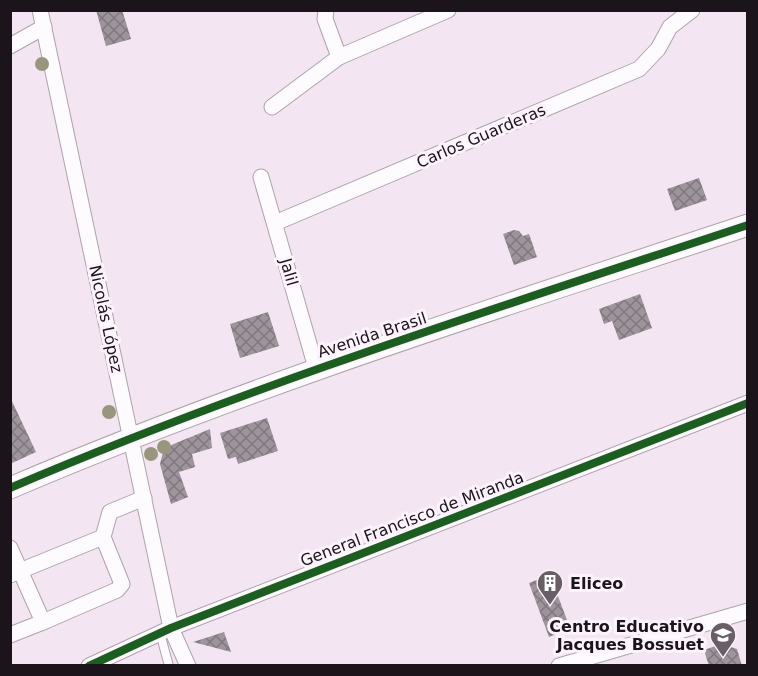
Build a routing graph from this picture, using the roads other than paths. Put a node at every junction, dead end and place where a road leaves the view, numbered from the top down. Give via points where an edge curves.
1 (40, 10) edge
2 (326, 10) edge
3 (448, 10) edge
4 (671, 10) edge
5 (692, 10) edge
6 (44, 27) junction
7 (670, 27) junction
8 (10, 46) edge
9 (339, 57) junction
10 (272, 107) dead end
11 (261, 177) dead end
12 (275, 223) junction
13 (747, 225) edge
14 (316, 368) junction
15 (747, 403) edge
16 (131, 437) junction
17 (10, 488) edge
18 (144, 498) junction
19 (103, 537) junction
20 (10, 548) edge
21 (15, 573) edge
22 (747, 611) edge
23 (43, 622) junction
24 (166, 631) junction
25 (10, 635) edge
26 (609, 658) edge
27 (586, 662) edge
28 (89, 666) edge
29 (169, 666) edge
30 (188, 666) edge
31 (559, 666) edge

1 - 6 street, Nicolás López
2 - 9 street via 325,19
3 - 9 street
4 - 7 street, Carlos Guarderas
5 - 7 street, Carlos Guarderas
6 - 8 street
6 - 16 street, Nicolás López
7 - 12 street, Carlos Guarderas via 658,49 639,69
9 - 10 street
11 - 12 street, Jalil
12 - 14 street, Jalil
13 - 14 street, Avenida Brasil
14 - 16 street, Avenida Brasil
15 - 24 street, General Francisco de Miranda
16 - 17 street, Avenida Brasil
16 - 18 street, Nicolás López
18 - 19 street via 110,512
18 - 24 street, Nicolás López
19 - 21 street
19 - 23 street via 122,584 117,590
20 - 21 street
21 - 23 street
22 - 26 street
23 - 25 street
24 - 28 street, General Francisco de Miranda
24 - 29 lane
24 - 30 street, Nicolás López
26 - 27 street
27 - 31 street

